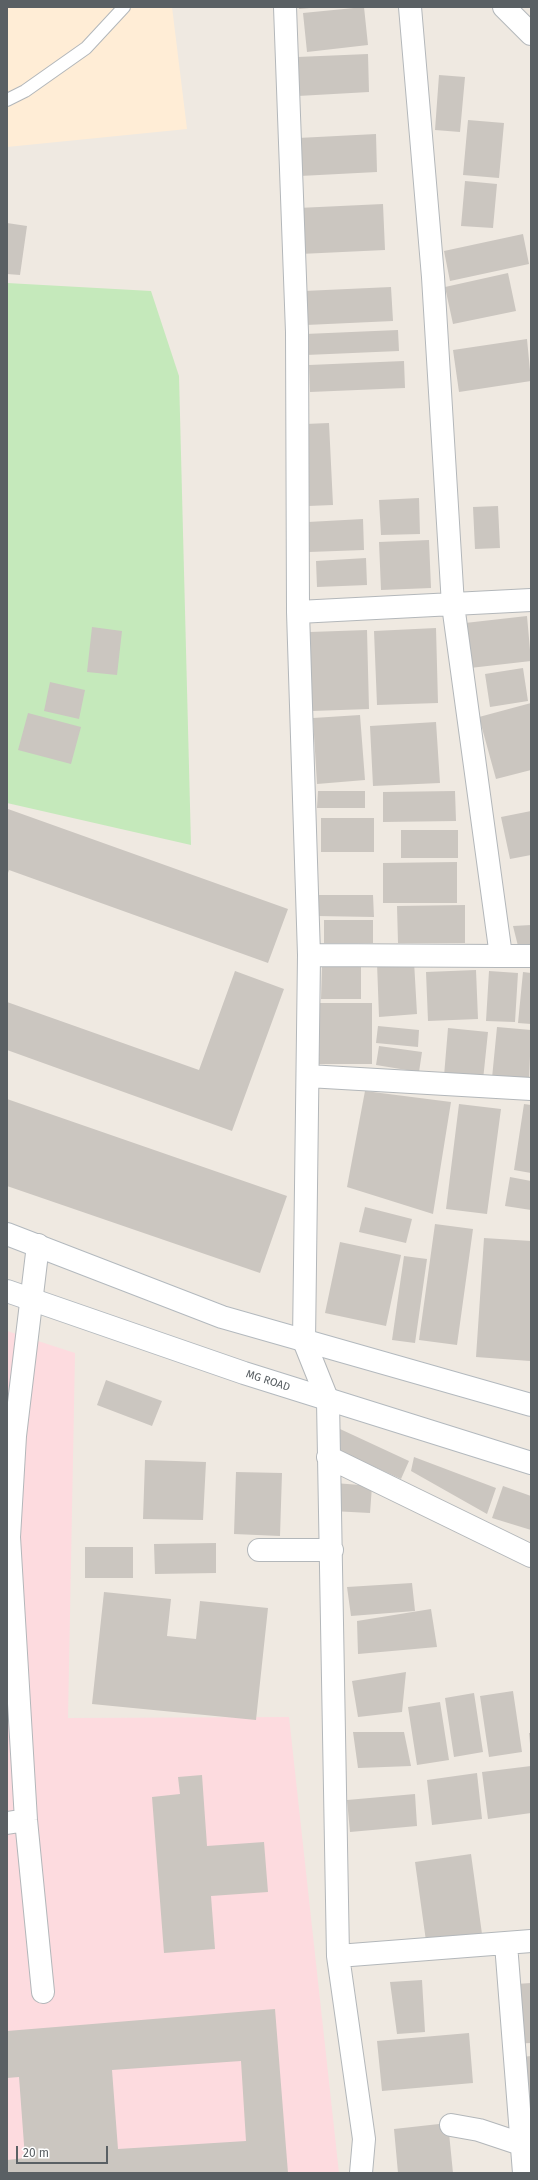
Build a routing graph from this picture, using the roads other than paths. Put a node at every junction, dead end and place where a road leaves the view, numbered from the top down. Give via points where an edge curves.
1 (124, 7) edge
2 (285, 7) edge
3 (410, 7) edge
4 (504, 7) edge
5 (531, 34) edge
6 (7, 100) edge
7 (531, 600) edge
8 (453, 605) junction
9 (298, 612) junction
10 (309, 955) junction
11 (501, 956) junction
12 (531, 956) edge
13 (308, 1076) junction
14 (531, 1089) edge
15 (7, 1234) edge
16 (38, 1245) junction
17 (7, 1290) edge
18 (30, 1299) junction
19 (304, 1341) junction
20 (328, 1400) junction
21 (531, 1405) edge
22 (11, 1434) edge
23 (328, 1457) junction
24 (531, 1463) edge
25 (8, 1537) edge
26 (259, 1550) dead end
27 (332, 1550) junction
28 (531, 1556) edge
29 (16, 1822) edge
30 (531, 1942) edge
31 (506, 1944) junction
32 (338, 1956) junction
33 (43, 1992) dead end
34 (451, 2125) dead end
35 (521, 2144) junction
36 (361, 2173) edge
37 (524, 2173) edge

1 - 6 lane via 86,48 25,91
2 - 9 street via 297,332
3 - 8 street via 433,277
4 - 5 street
7 - 8 street
8 - 9 street
8 - 11 street
9 - 10 street
10 - 11 street
10 - 13 street
11 - 12 street
13 - 14 street
13 - 19 street
15 - 16 street
16 - 18 street
16 - 19 street via 222,1317
17 - 18 street, MG ROAD
18 - 20 street, MG ROAD
18 - 22 street
19 - 20 street
19 - 21 street
20 - 23 street
20 - 24 street, MG ROAD
22 - 25 street
23 - 27 street
23 - 28 street
25 - 29 street
26 - 27 street
27 - 32 street
29 - 33 street
30 - 31 street
31 - 32 street
31 - 35 street
32 - 36 street via 364,2139
34 - 35 street via 479,2130
35 - 37 street

